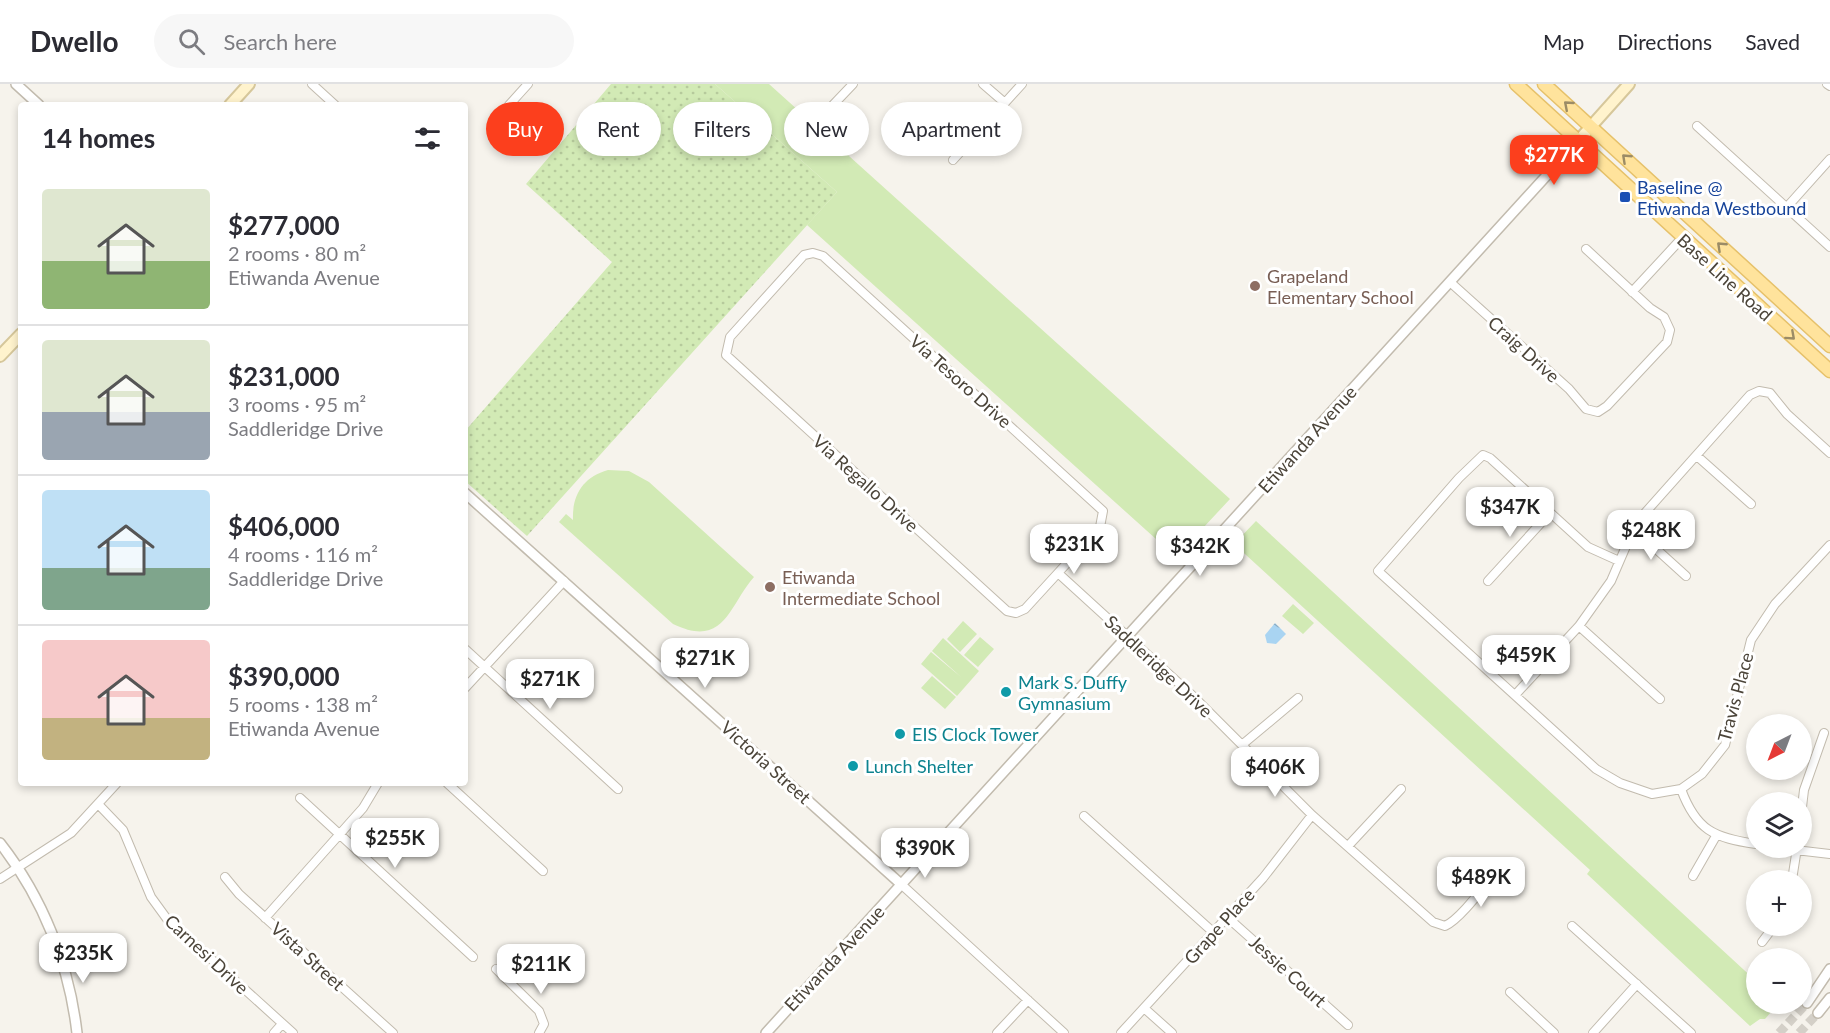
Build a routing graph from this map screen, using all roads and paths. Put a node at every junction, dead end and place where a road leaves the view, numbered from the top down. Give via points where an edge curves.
1 (16, 84) edge
2 (249, 84) edge
3 (312, 84) edge
4 (528, 84) edge
5 (853, 84) edge
6 (983, 84) edge
7 (1022, 84) edge
8 (1516, 84) edge
9 (1544, 84) edge
10 (1629, 84) edge
11 (36, 102) edge
12 (233, 102) edge
13 (332, 102) edge
14 (512, 102) edge
15 (836, 102) edge
16 (1004, 102) edge
17 (1006, 102) edge
18 (1591, 126) junction
19 (1696, 126) dead end
20 (1578, 141) junction
21 (957, 156) edge
22 (1830, 159) edge
23 (953, 160) dead end
24 (1786, 207) junction
25 (1682, 238) junction
26 (1830, 246) edge
27 (1586, 249) dead end
28 (1450, 282) junction
29 (1632, 292) junction
30 (18, 337) edge
31 (726, 346) joint
32 (1830, 346) edge
33 (0, 356) edge
34 (1830, 371) edge
35 (1830, 453) edge
36 (1697, 456) junction
37 (468, 496) edge
38 (1751, 504) dead end
39 (1550, 513) junction
40 (1633, 528) junction
41 (1830, 544) edge
42 (1619, 561) junction
43 (1058, 573) junction
44 (1686, 576) dead end
45 (1488, 580) dead end
46 (564, 581) junction
47 (1579, 626) junction
48 (1127, 636) junction
49 (468, 653) edge
50 (485, 668) junction
51 (468, 685) edge
52 (1516, 694) junction
53 (1298, 698) dead end
54 (1660, 699) dead end
55 (1824, 733) dead end
56 (1243, 744) junction
57 (114, 786) edge
58 (376, 786) edge
59 (450, 786) edge
60 (618, 789) dead end
61 (1401, 789) dead end
62 (1681, 789) junction
63 (1804, 792) edge
64 (300, 798) dead end
65 (98, 804) junction
66 (1312, 815) junction
67 (1084, 816) dead end
68 (339, 835) junction
69 (1716, 836) junction
70 (1746, 842) edge
71 (0, 843) edge
72 (1348, 846) junction
73 (1812, 851) edge
74 (1830, 854) edge
75 (1500, 867) dead end
76 (18, 868) junction
77 (543, 871) dead end
78 (1693, 876) dead end
79 (225, 877) dead end
80 (0, 879) edge
81 (902, 885) junction
82 (1227, 917) junction
83 (265, 918) junction
84 (1572, 926) dead end
85 (1213, 932) junction
86 (1766, 936) edge
87 (1762, 942) dead end
88 (473, 957) dead end
89 (496, 969) dead end
90 (1830, 969) edge
91 (1637, 984) junction
92 (1510, 992) dead end
93 (1812, 996) edge
94 (1830, 998) edge
95 (1028, 999) junction
96 (1144, 1008) junction
97 (1818, 1012) tunnel mouth
98 (282, 1024) junction
99 (1348, 1025) dead end
100 (77, 1033) edge
101 (274, 1033) edge
102 (293, 1033) edge
103 (393, 1033) edge
104 (539, 1033) edge
105 (766, 1033) edge
106 (996, 1033) edge
107 (1064, 1033) edge
108 (1121, 1033) edge
109 (1172, 1033) edge
110 (1554, 1033) edge
111 (1593, 1033) edge
112 (1690, 1033) edge

1 - 11 street
2 - 12 main road
3 - 13 street
4 - 14 street
5 - 15 street
6 - 16 street
7 - 17 street
8 - 20 main road, Base Line Road
18 -> 9 main road, Base Line Road
10 - 18 main road, Etiwanda Avenue
18 - 20 main road, Etiwanda Avenue
32 -> 18 main road, Base Line Road
19 - 24 street
20 - 25 main road, Base Line Road
20 - 28 street, Etiwanda Avenue
21 - 23 street
22 - 24 street
24 - 26 street
25 - 29 street
25 -> 34 main road, Base Line Road
27 - 29 street
28 - 29 street, Craig Drive via 1586,409 1598,412 1667,342 1670,330 1664,317
28 - 48 street, Etiwanda Avenue
30 - 33 main road
31 - 43 street, Via Regallo Drive via 726,355 1007,611 1025,609
31 - 43 street, Via Tesoro Drive via 804,255 823,256 1104,514 1101,527
35 - 36 street via 1770,393 1759,391 1750,395
36 - 38 street
36 - 40 street
37 - 46 street, Victoria Street
39 - 42 street via 1588,547
39 - 45 street
39 - 52 street via 1483,454 1378,571
40 - 42 street
40 - 44 street
41 - 62 street, Travis Place via 1775,604 1751,640 1725,745 1702,774
42 - 47 street via 1611,581
43 - 48 street, Saddleridge Drive
46 - 50 street
46 - 81 street, Victoria Street
47 - 52 street
47 - 54 street
48 - 56 street, Saddleridge Drive
48 - 81 street, Etiwanda Avenue
49 - 50 street
50 - 51 street
50 - 60 street
52 - 62 street via 1596,769 1620,783 1652,794
53 - 56 street
55 - 63 street
56 - 66 street, Saddleridge Drive
57 - 65 street
58 - 68 street
59 - 77 street
61 - 72 street
62 - 69 street via 1689,810
64 - 68 street
65 - 76 street via 71,833
65 - 98 street, Carnesi Drive via 123,830 151,897 166,919
66 - 72 street, Saddleridge Drive
66 - 82 street, Grape Place
67 - 85 street
68 - 83 street
68 - 88 street
69 - 70 street
69 - 78 street
71 - 76 street
72 - 75 street, Saddleridge Drive via 1433,922 1445,926 1457,920
73 - 74 street
76 - 80 street
76 - 100 street via 56,942 70,989
79 - 83 street, Vista Street
81 - 95 street, Victoria Street
81 - 105 street, Etiwanda Avenue
82 - 85 street, Grape Place
82 - 99 street, Jessie Court
83 - 103 street, Vista Street
84 - 91 street
85 - 96 street, Grape Place
86 - 87 street
89 - 104 street via 539,1011 544,1024
90 - 93 street
91 - 111 street
91 - 112 street
92 - 110 street
94 - 97 street
95 - 106 street
95 - 107 street, Victoria Street
96 - 108 street, Grape Place
96 - 109 street
98 - 101 street
98 - 102 street, Carnesi Drive

